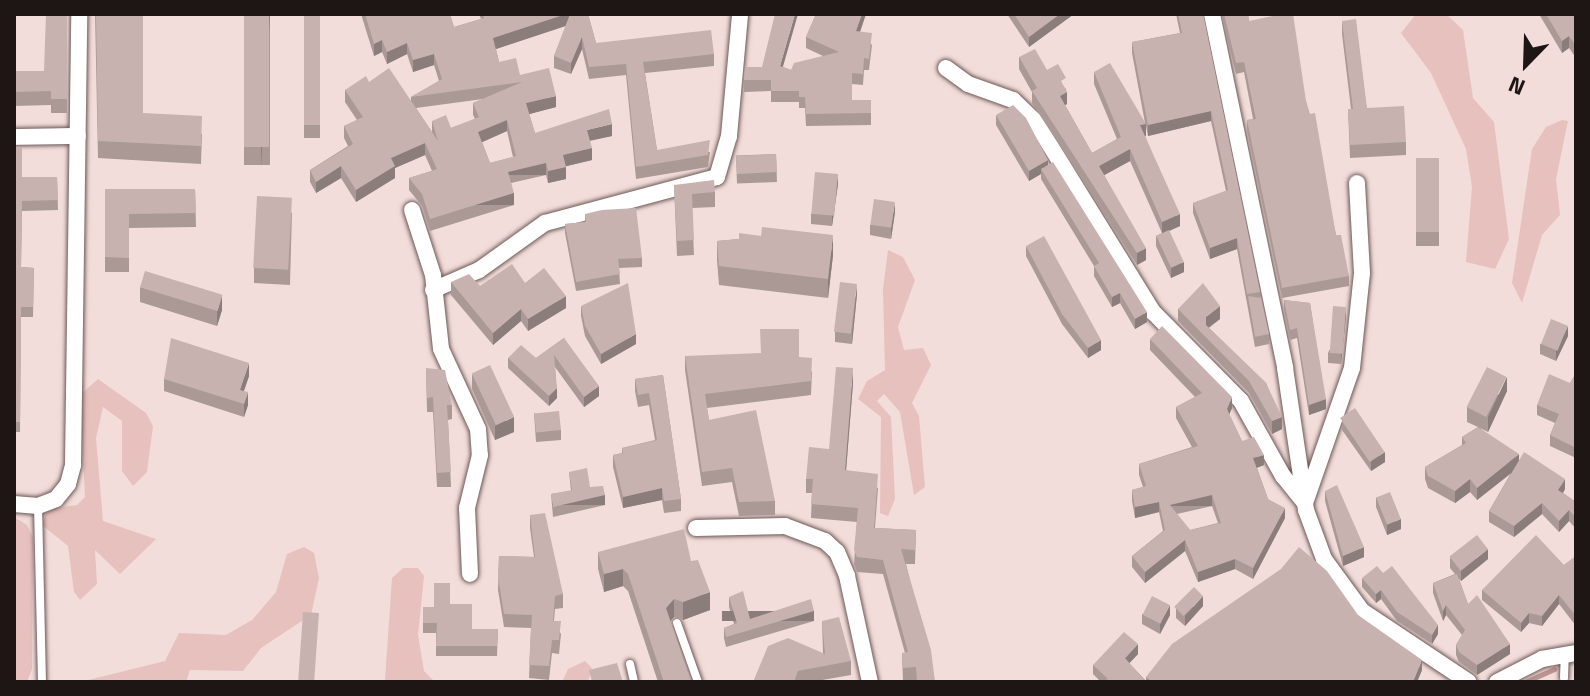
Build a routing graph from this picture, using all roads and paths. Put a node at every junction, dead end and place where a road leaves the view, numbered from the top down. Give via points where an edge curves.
1 (79, 14) edge
2 (740, 14) edge
3 (1212, 14) edge
4 (946, 68) dead end
5 (78, 136) junction
6 (14, 137) edge
7 (1357, 183) dead end
8 (412, 210) dead end
9 (433, 290) junction
10 (1305, 503) junction
11 (14, 504) edge
12 (38, 506) junction
13 (696, 528) dead end
14 (470, 574) dead end
15 (677, 623) dead end
16 (1571, 654) edge
17 (630, 664) dead end
18 (1564, 678) dead end
19 (42, 682) edge
20 (634, 682) edge
21 (698, 682) edge
22 (870, 682) edge
23 (1469, 682) edge
24 (1497, 682) edge

1 - 5 street
2 - 9 street via 729,136 717,177 545,223 479,270
3 - 10 street via 1285,368
4 - 10 street via 968,84 1013,100 1035,121 1153,312 1241,401 1283,476
5 - 6 street
5 - 12 street via 73,465 68,484 56,499
7 - 10 street via 1362,273 1352,368
8 - 9 street
9 - 14 street via 441,349 478,429 480,455 467,508
10 - 23 street via 1324,559 1362,611
11 - 12 street
12 - 19 lane
13 - 22 street via 785,526 825,541 837,552 847,576
15 - 21 lane
16 - 18 lane
16 - 24 street via 1542,659
17 - 20 lane

